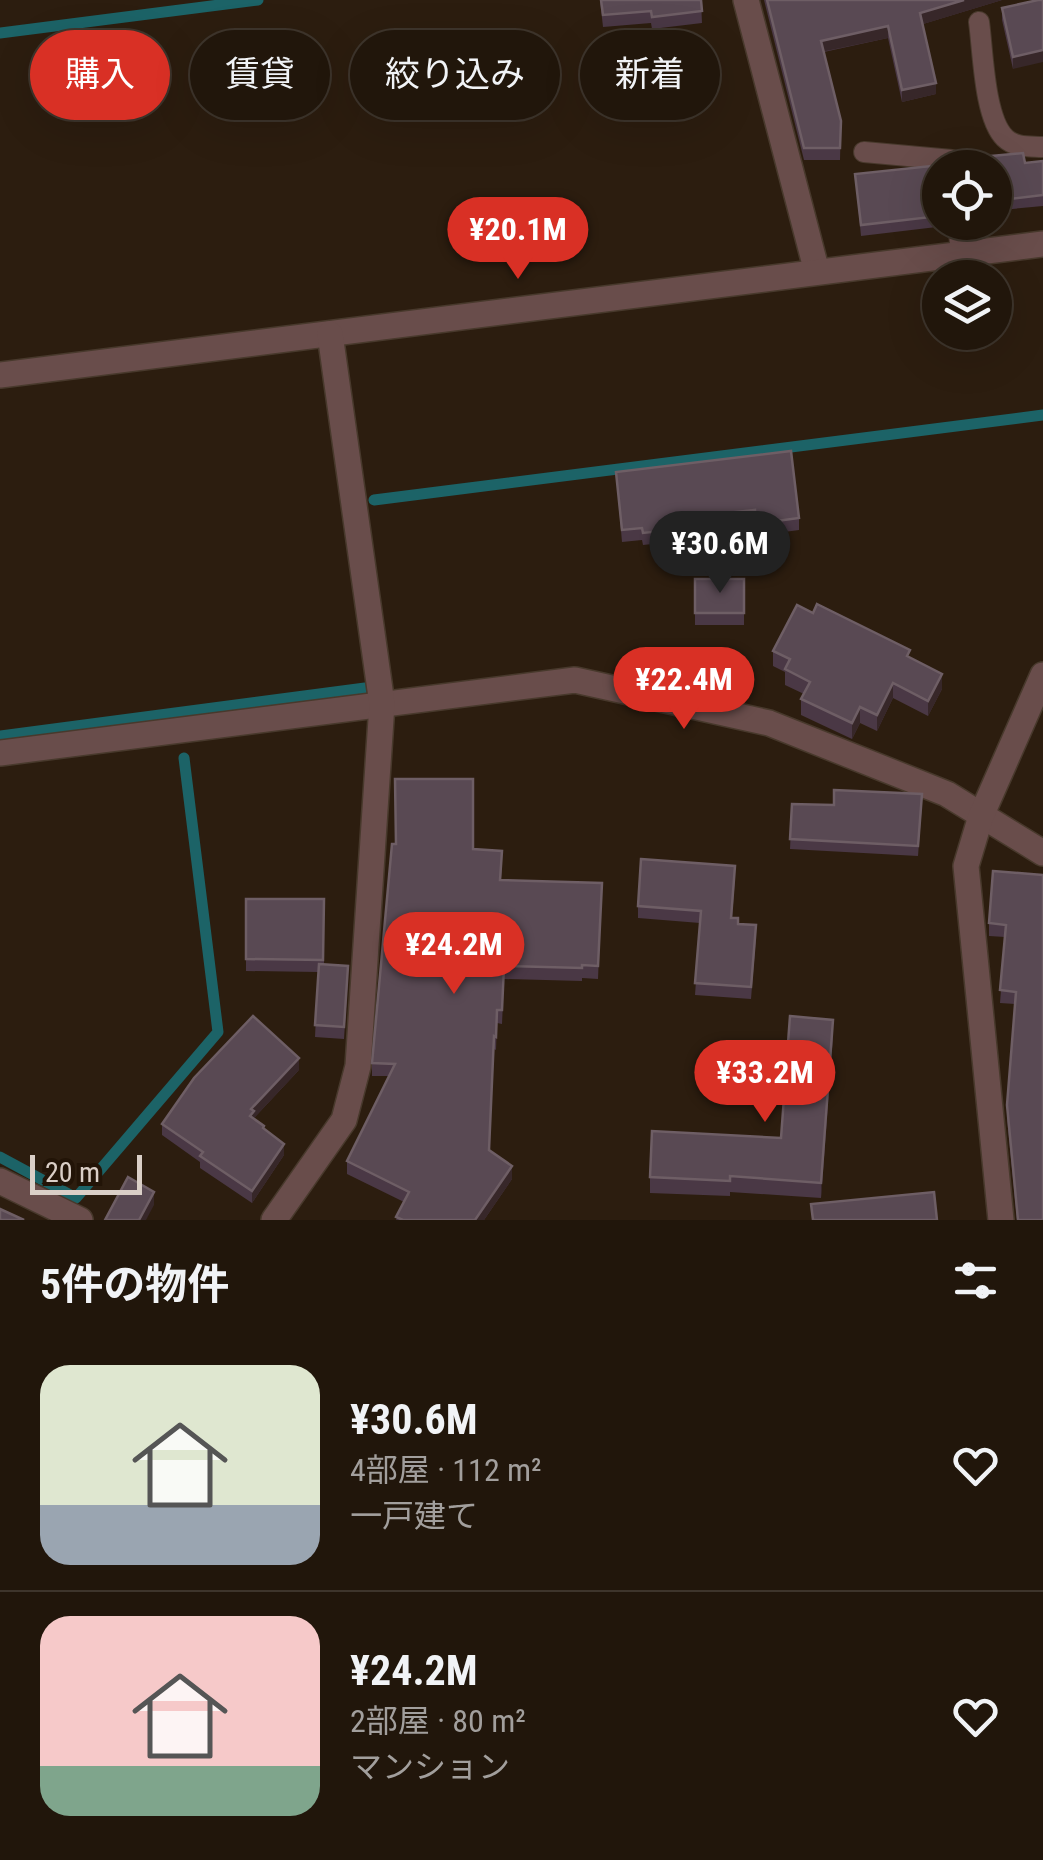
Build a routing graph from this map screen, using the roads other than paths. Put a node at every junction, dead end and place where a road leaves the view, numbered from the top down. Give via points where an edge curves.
1 (746, 0) edge
2 (978, 22) dead end
3 (1043, 146) edge
4 (864, 152) dead end
5 (922, 157) edge
6 (960, 240) edge
7 (1043, 244) edge
8 (961, 254) junction
9 (818, 272) junction
10 (330, 334) junction
11 (0, 375) edge
12 (1043, 675) edge
13 (382, 704) junction
14 (0, 753) edge
15 (980, 816) junction
16 (1043, 853) edge
17 (0, 1180) edge
18 (80, 1220) edge
19 (274, 1220) edge
20 (1001, 1220) edge

1 - 9 street
2 - 3 lane via 991,110 1004,138
4 - 5 lane
6 - 8 lane
7 - 8 street
8 - 9 street
9 - 10 street
10 - 11 street
10 - 13 street
12 - 15 street
13 - 14 street
13 - 15 street via 575,680 768,723 948,794
13 - 19 street via 358,1066 344,1120
15 - 16 street
15 - 20 street via 966,866
17 - 18 street

